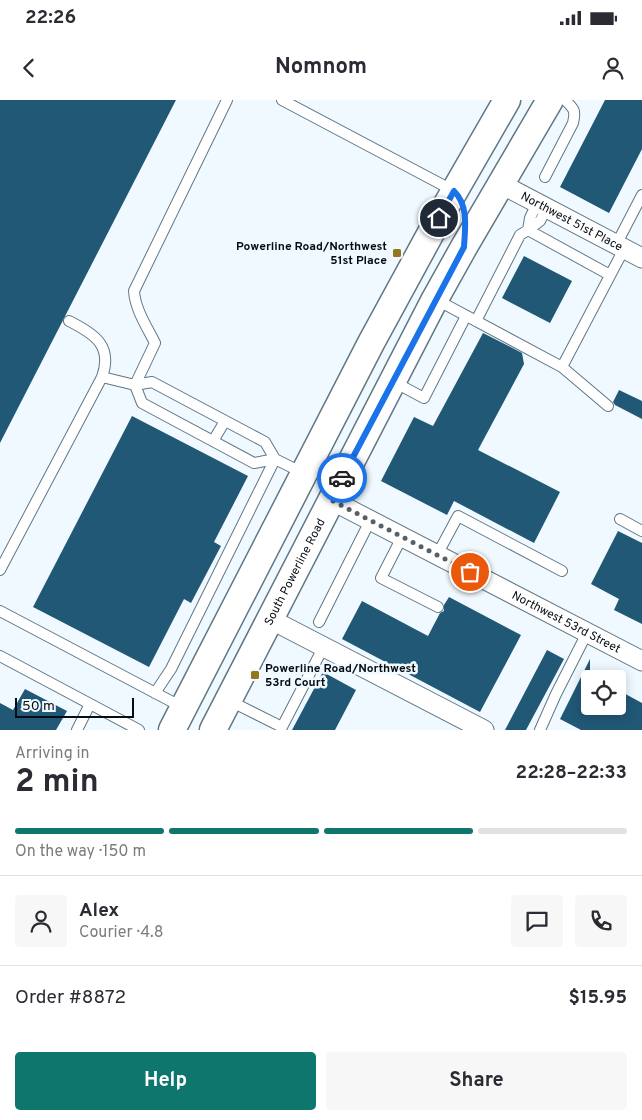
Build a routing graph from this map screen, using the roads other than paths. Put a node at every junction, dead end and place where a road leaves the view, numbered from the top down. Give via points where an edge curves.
1 (227, 100) edge
2 (282, 100) edge
3 (507, 100) edge
4 (550, 100) edge
5 (564, 100) edge
6 (485, 138) junction
7 (545, 177) dead end
8 (501, 184) junction
9 (454, 191) junction
10 (642, 195) edge
11 (542, 206) junction
12 (528, 230) junction
13 (464, 247) junction
14 (620, 247) junction
15 (642, 258) edge
16 (610, 275) junction
17 (436, 299) junction
18 (471, 318) junction
19 (69, 321) dead end
20 (562, 367) junction
21 (102, 377) junction
22 (392, 381) junction
23 (135, 385) junction
24 (608, 406) dead end
25 (224, 421) junction
26 (213, 441) junction
27 (319, 443) junction
28 (275, 459) junction
29 (304, 474) junction
30 (331, 500) junction
31 (620, 519) dead end
32 (370, 521) junction
33 (642, 531) edge
34 (402, 537) junction
35 (436, 555) junction
36 (0, 570) edge
37 (562, 571) dead end
38 (438, 607) dead end
39 (0, 611) edge
40 (270, 619) junction
41 (319, 622) dead end
42 (587, 632) junction
43 (324, 646) junction
44 (0, 656) edge
45 (642, 661) edge
46 (155, 693) junction
47 (228, 700) junction
48 (90, 704) junction
49 (180, 722) edge
50 (133, 729) edge
51 (77, 730) edge
52 (213, 730) edge
53 (484, 730) edge
54 (540, 730) edge

1 - 23 lane via 134,291 134,299 155,343
2 - 9 lane
3 - 6 main road
4 - 8 main road, South Powerline Road
5 - 7 lane via 574,108 573,123
6 - 8 main road via 491,170
6 - 9 main road
8 - 11 street, Northwest 51st Place
8 - 13 main road, South Powerline Road
9 - 13 main road via 464,208
9 - 27 main road
10 - 14 lane
11 - 12 lane via 530,218
11 - 14 street, Northwest 51st Place
12 - 16 lane
12 - 18 lane via 520,235
13 - 17 main road, South Powerline Road
14 - 15 street, Northwest 51st Place
14 - 16 lane
16 - 20 lane
17 - 18 lane
17 - 22 main road, South Powerline Road
18 - 20 lane
18 - 22 lane via 424,398
19 - 21 lane via 85,329 103,345 107,364
20 - 24 lane
21 - 23 lane
21 - 36 lane
22 - 30 main road, South Powerline Road
23 - 25 lane via 152,382
23 - 26 lane via 142,404
25 - 26 lane
25 - 28 lane via 265,442
26 - 28 lane via 254,463
27 - 29 main road
27 - 30 main road via 322,484
28 - 29 lane
28 - 46 lane via 171,669
29 - 49 main road
30 - 32 street, Northwest 53rd Street
30 - 40 main road, South Powerline Road
31 - 33 lane
32 - 34 street, Northwest 53rd Street
32 - 41 lane
34 - 35 street, Northwest 53rd Street
34 - 38 lane via 381,578
35 - 37 lane via 458,516
35 - 42 street, Northwest 53rd Street
39 - 46 lane
40 - 43 street
40 - 47 main road, South Powerline Road
42 - 45 street, Northwest 53rd Street
42 - 54 lane
43 - 47 lane via 282,727
43 - 53 street
44 - 48 lane
46 - 49 lane
47 - 52 main road, South Powerline Road
48 - 50 lane
48 - 51 lane

